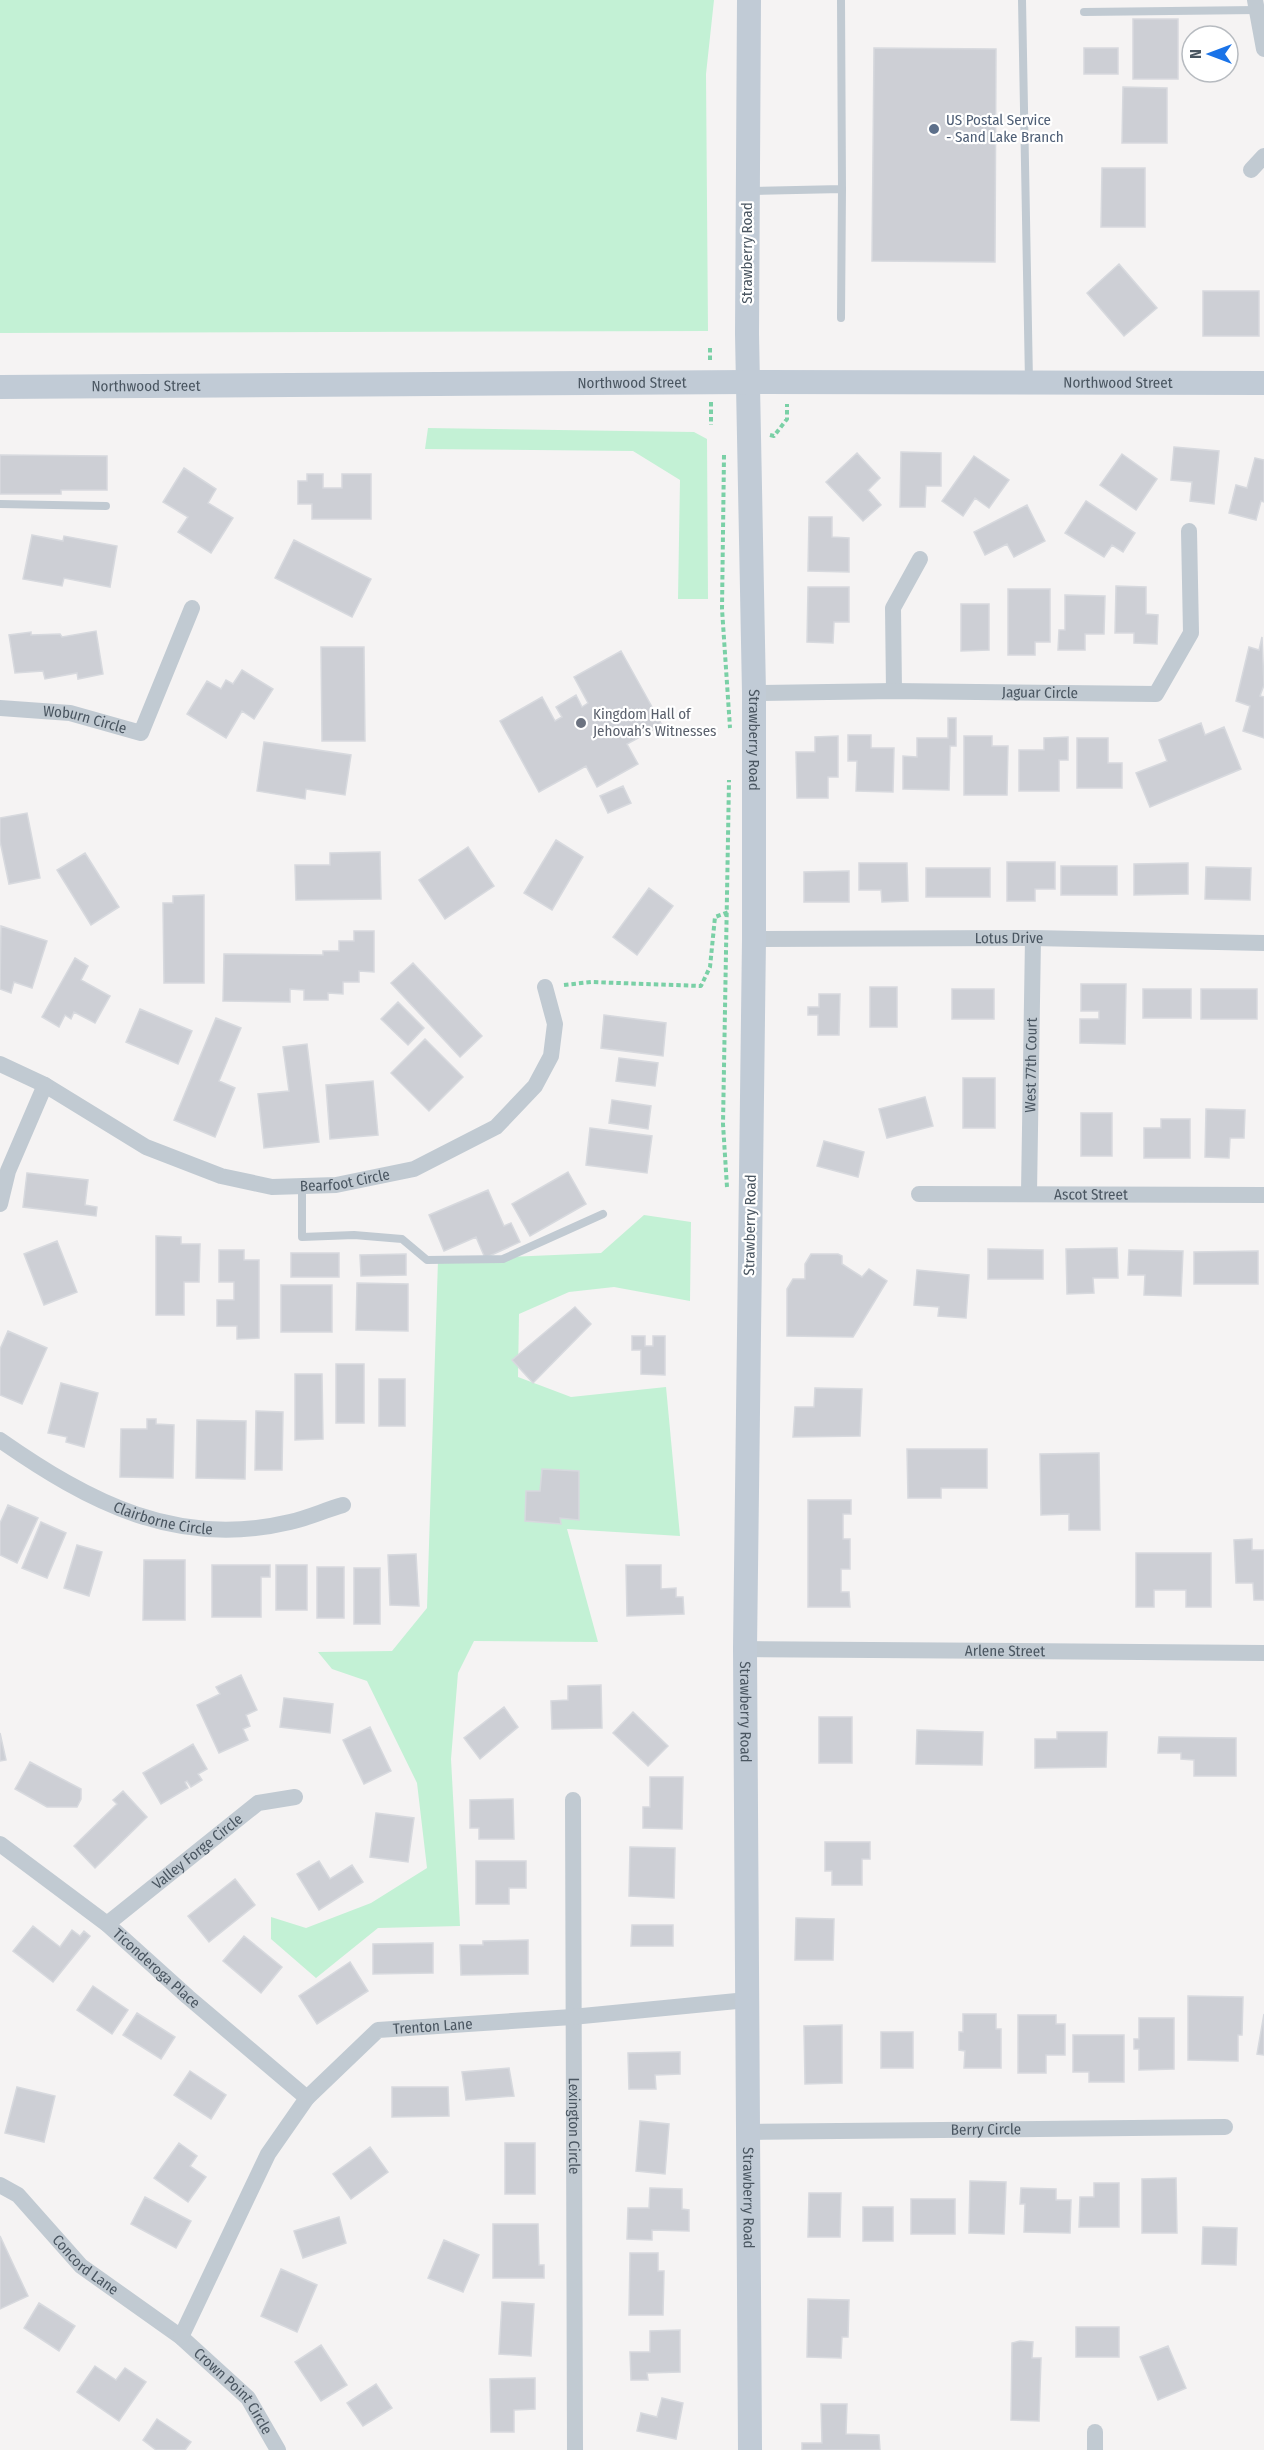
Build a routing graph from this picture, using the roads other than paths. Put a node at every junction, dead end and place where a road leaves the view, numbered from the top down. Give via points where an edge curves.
1 (749, 0) edge
2 (841, 0) edge
3 (1022, 0) edge
4 (1256, 5) edge
5 (1084, 12) dead end
6 (1264, 48) edge
7 (1264, 156) edge
8 (1251, 170) dead end
9 (842, 189) junction
10 (747, 191) junction
11 (841, 318) dead end
12 (748, 382) junction
13 (1029, 382) junction
14 (1264, 383) edge
15 (0, 387) edge
16 (0, 504) edge
17 (106, 506) dead end
18 (1189, 531) dead end
19 (920, 559) dead end
20 (192, 609) dead end
21 (894, 691) junction
22 (754, 693) junction
23 (0, 708) edge
24 (1033, 938) junction
25 (754, 939) junction
26 (1264, 943) edge
27 (545, 987) road end
28 (0, 1064) edge
29 (45, 1085) junction
30 (302, 1186) junction
31 (1029, 1193) junction
32 (919, 1194) dead end
33 (1264, 1195) edge
34 (0, 1204) edge
35 (603, 1214) dead end
36 (0, 1440) edge
37 (343, 1504) dead end
38 (745, 1648) junction
39 (1264, 1653) edge
40 (295, 1797) dead end
41 (573, 1800) dead end
42 (0, 1844) edge
43 (107, 1924) junction
44 (747, 2000) junction
45 (572, 2017) junction
46 (307, 2098) junction
47 (1225, 2127) dead end
48 (748, 2132) junction
49 (0, 2185) edge
50 (182, 2337) junction
51 (1095, 2432) dead end
52 (278, 2450) edge
53 (575, 2450) edge
54 (750, 2450) edge
55 (1095, 2450) edge

1 - 10 street, Strawberry Road
2 - 9 lane
3 - 13 lane
4 - 5 lane
4 - 6 street
7 - 8 street
9 - 10 lane
9 - 11 lane
10 - 12 street, Strawberry Road
12 - 13 street, Northwood Street
12 - 15 street, Northwood Street
12 - 22 street, Strawberry Road
13 - 14 street, Northwood Street
16 - 17 lane
18 - 21 street, Jaguar Circle via 1191,633 1156,694
19 - 21 street via 893,608
20 - 23 street, Woburn Circle via 141,733 70,713
21 - 22 street, Jaguar Circle
22 - 25 street, Strawberry Road
24 - 25 street, Lotus Drive
24 - 26 street, Lotus Drive
24 - 31 street, West 77th Court
25 - 38 street, Strawberry Road
27 - 30 street, Bearfoot Circle via 555,1024 550,1056 535,1086 496,1127 414,1169 336,1185
28 - 29 street, Bearfoot Circle
29 - 30 street, Bearfoot Circle via 146,1147 221,1176 273,1186
29 - 34 street via 8,1171
30 - 35 lane via 302,1237 354,1235 402,1239 427,1260 503,1260
31 - 32 street, Ascot Street
31 - 33 street, Ascot Street
36 - 37 street, Clairborne Circle via 52,1477 107,1505 162,1524 255,1527 290,1522
38 - 39 street, Arlene Street
38 - 44 street, Strawberry Road
40 - 43 street, Valley Forge Circle via 258,1803
41 - 45 street, Lexington Circle
42 - 43 street, Ticonderoga Place
43 - 46 street, Ticonderoga Place
44 - 45 street, Trenton Lane
44 - 48 street, Strawberry Road
45 - 46 street, Trenton Lane via 378,2030
45 - 53 street, Lexington Circle
46 - 50 street, Trenton Lane via 268,2154
47 - 48 street, Berry Circle
48 - 54 street, Strawberry Road
49 - 50 street, Concord Lane via 18,2195 81,2266
50 - 52 street, Crown Point Circle via 248,2398
51 - 55 street

